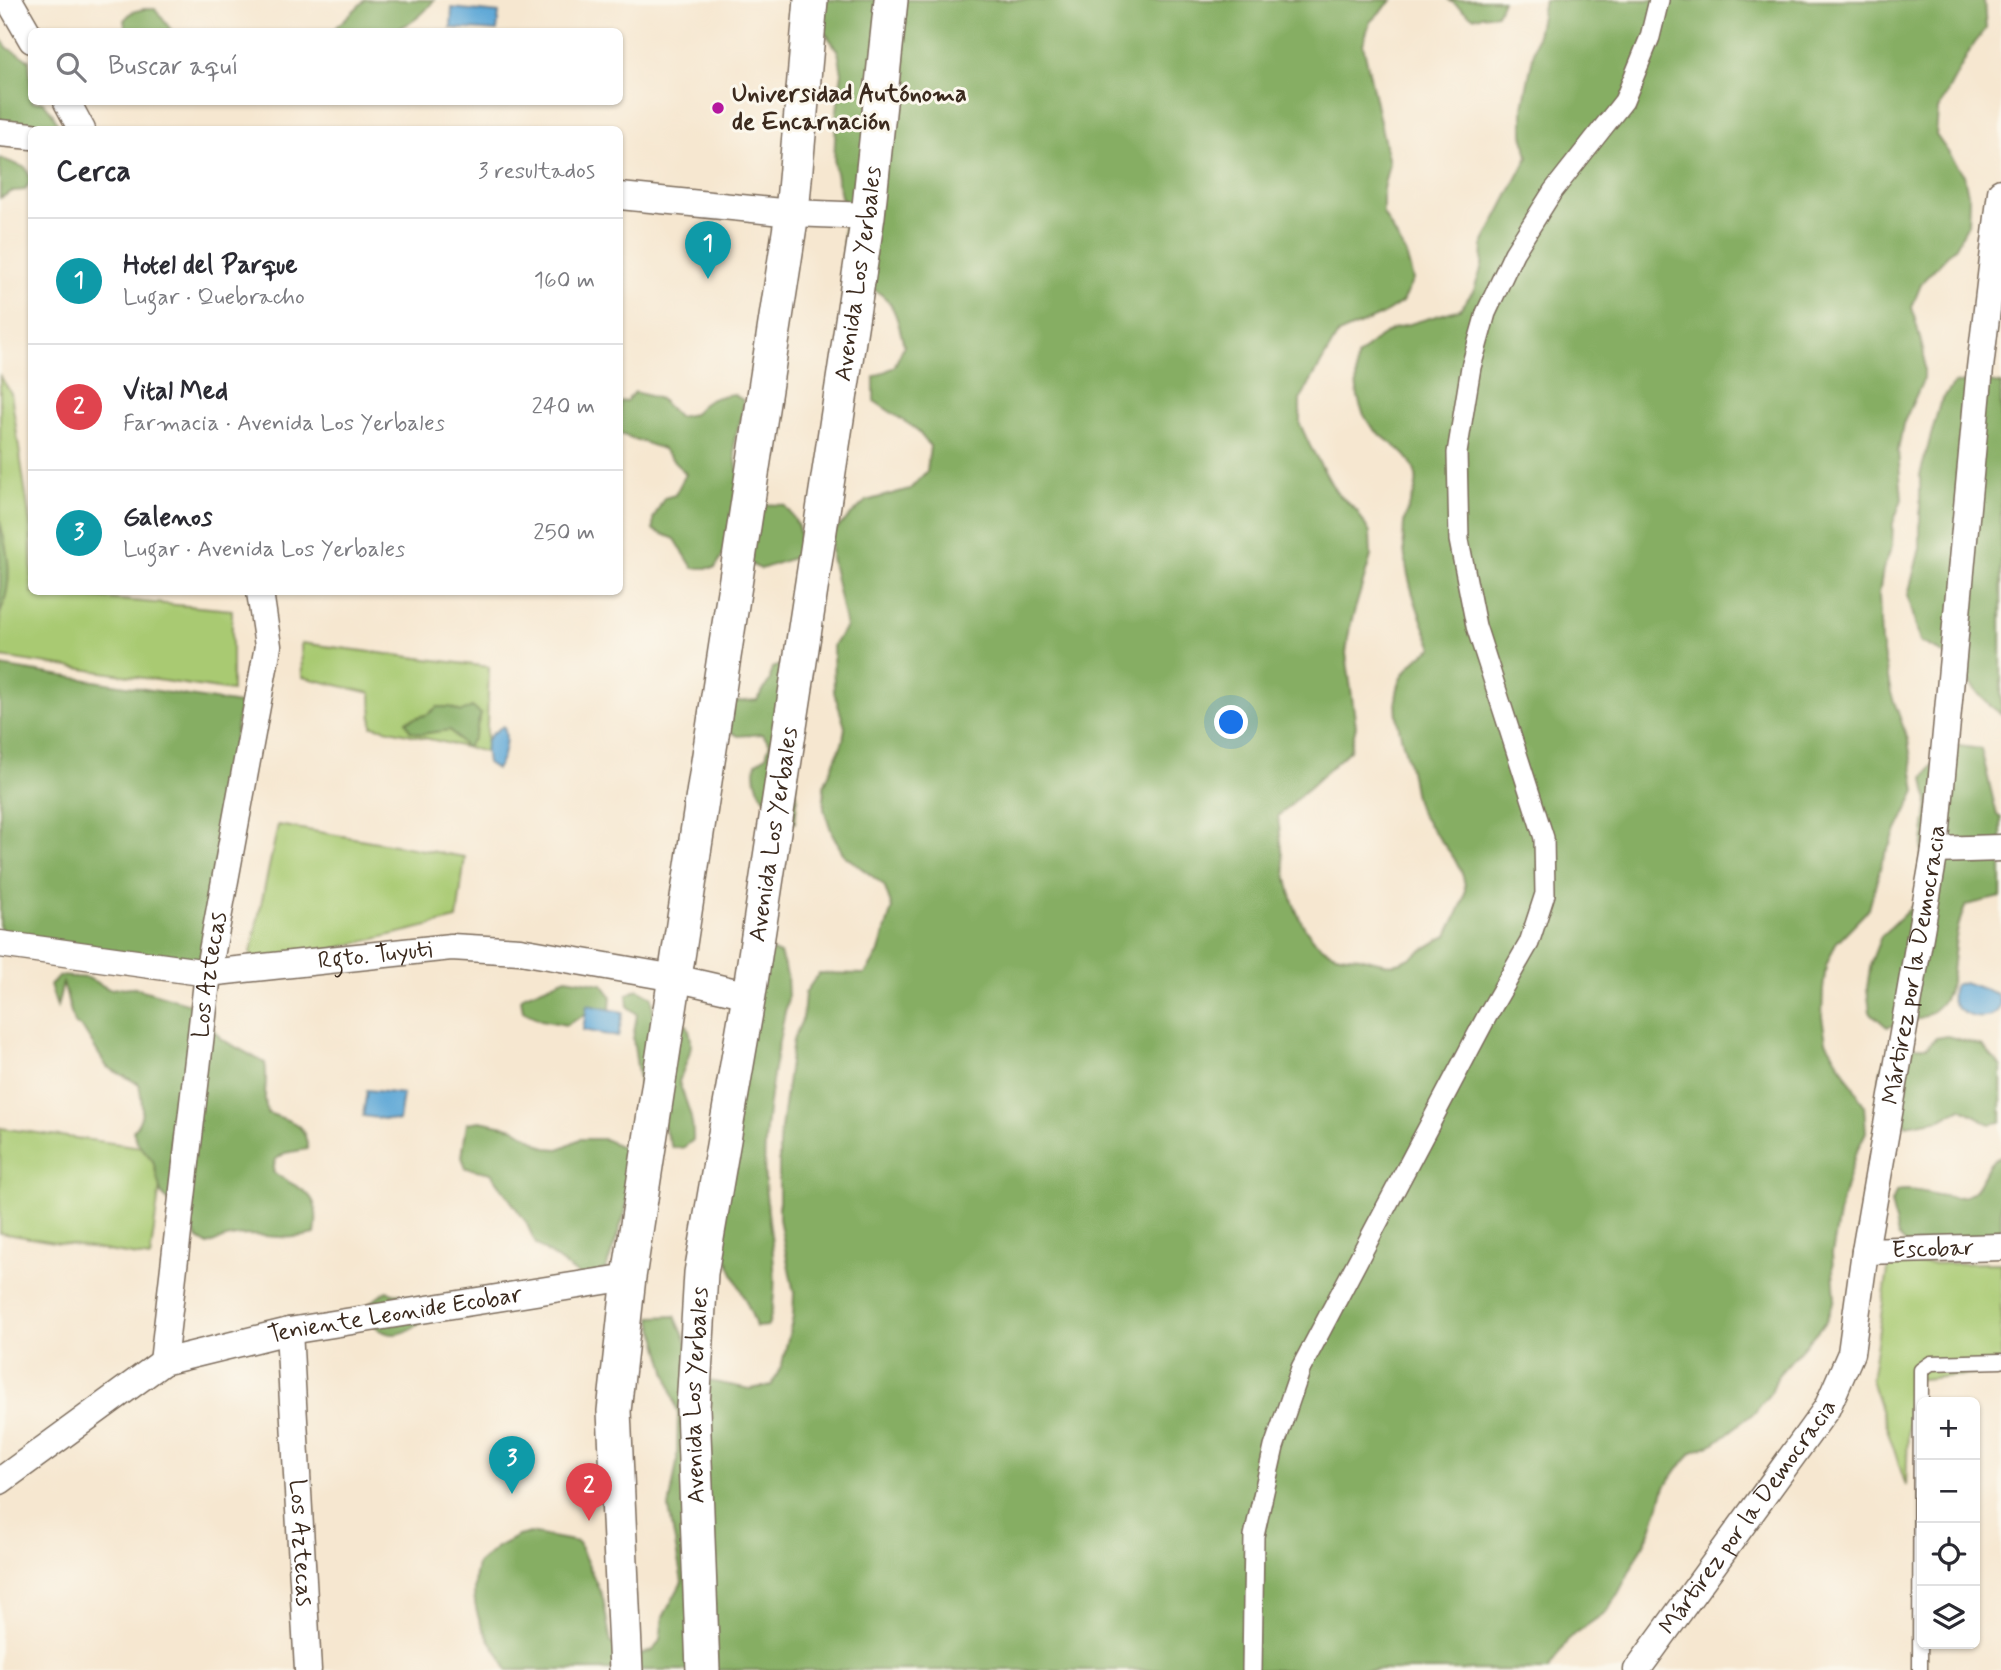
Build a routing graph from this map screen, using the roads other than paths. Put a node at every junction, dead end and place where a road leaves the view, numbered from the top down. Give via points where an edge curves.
1 (9, 0) edge
2 (811, 0) edge
3 (891, 0) edge
4 (1659, 0) edge
5 (28, 33) edge
6 (69, 105) edge
7 (80, 126) edge
8 (0, 133) edge
9 (28, 136) edge
10 (2001, 192) edge
11 (623, 196) edge
12 (792, 213) junction
13 (868, 216) junction
14 (1990, 369) edge
15 (260, 595) edge
16 (2001, 848) edge
17 (1935, 850) junction
18 (0, 944) edge
19 (208, 973) junction
20 (675, 978) junction
21 (749, 995) junction
22 (2001, 1247) edge
23 (1865, 1251) junction
24 (629, 1277) junction
25 (289, 1331) junction
26 (2001, 1361) edge
27 (163, 1362) junction
28 (0, 1481) edge
29 (308, 1670) edge
30 (626, 1670) edge
31 (703, 1670) edge
32 (1252, 1670) edge
33 (1637, 1670) edge
34 (1920, 1670) edge

1 - 5 street
2 - 12 street
3 - 13 street, Avenida Los Yerbales
4 - 32 street via 1650,37 1624,101 1553,191 1514,253 1486,313 1471,367 1457,453 1459,540 1476,626 1544,838 1545,894 1529,943 1301,1367 1275,1447 1254,1536
6 - 7 street
8 - 9 street
10 - 14 street, Mártirez por la Democracia
11 - 12 street
12 - 13 street
12 - 20 street
13 - 21 street, Avenida Los Yerbales
14 - 17 street, Mártirez por la Democracia
15 - 19 street, Los Aztecas via 268,646
16 - 17 street
17 - 23 street, Mártirez por la Democracia
18 - 19 street, Rgto. Tuyuti
19 - 20 street, Rgto. Tuyuti via 451,947 520,951
19 - 27 street, Los Aztecas
20 - 21 street, Rgto. Tuyuti
20 - 24 street
21 - 31 street, Avenida Los Yerbales via 701,1273 693,1408
22 - 23 street, Escobar
23 - 33 street, Mártirez por la Democracia via 1851,1353 1827,1408
24 - 25 street, Teniente Leonide Ecobar
24 - 30 street via 614,1410
25 - 27 street, Teniente Leonide Ecobar
25 - 29 street, Los Aztecas
26 - 34 lane via 1931,1363 1921,1370
27 - 28 street

